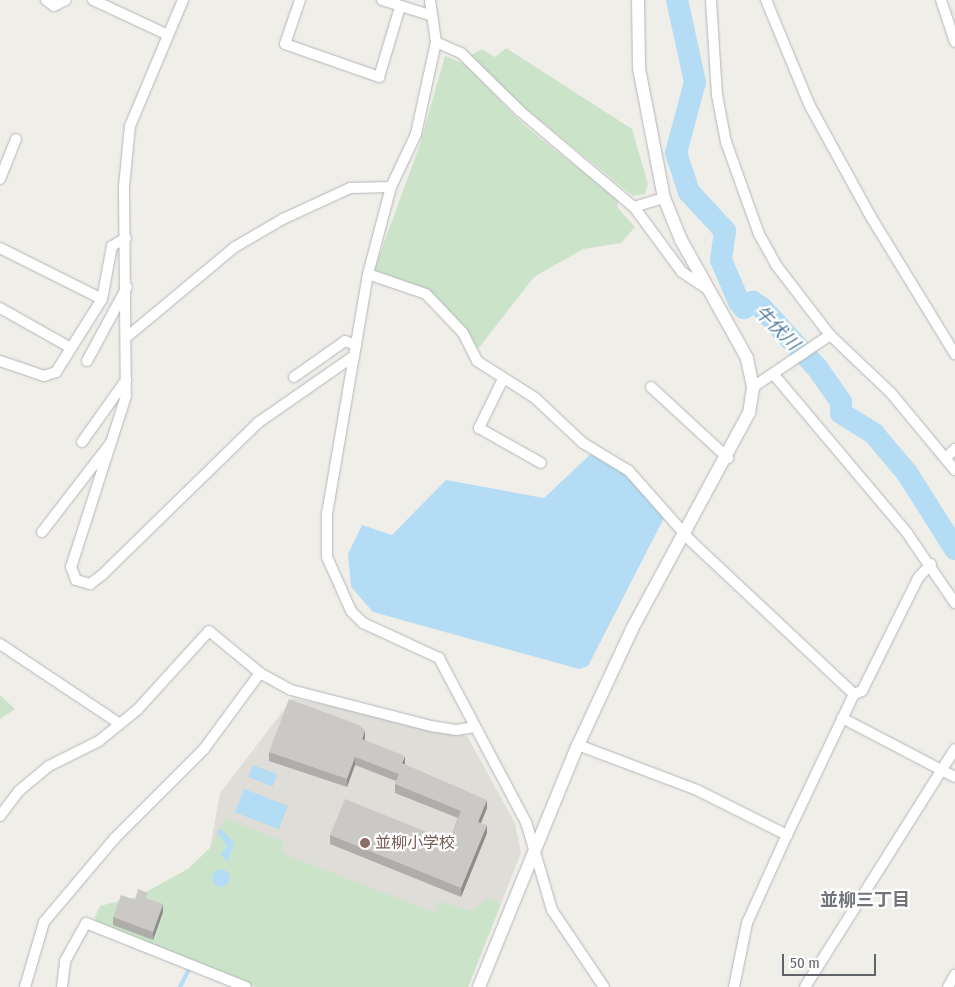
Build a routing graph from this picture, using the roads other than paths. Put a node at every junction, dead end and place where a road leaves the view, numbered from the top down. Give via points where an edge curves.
1 (46, 0) edge
2 (66, 0) edge
3 (92, 0) edge
4 (183, 0) edge
5 (300, 0) edge
6 (382, 0) edge
7 (430, 0) edge
8 (638, 0) edge
9 (711, 0) edge
10 (766, 0) edge
11 (941, 0) edge
12 (117, 4) edge
13 (400, 7) junction
14 (430, 16) junction
15 (168, 35) junction
16 (436, 42) junction
17 (955, 42) edge
18 (16, 139) dead end
19 (0, 179) edge
20 (391, 187) junction
21 (664, 198) junction
22 (634, 207) junction
23 (126, 238) junction
24 (0, 248) edge
25 (368, 274) junction
26 (127, 287) junction
27 (706, 288) junction
28 (102, 299) junction
29 (0, 308) edge
30 (128, 336) junction
31 (828, 337) junction
32 (71, 348) junction
33 (355, 350) junction
34 (955, 354) edge
35 (0, 361) edge
36 (87, 361) dead end
37 (778, 374) junction
38 (294, 377) dead end
39 (503, 379) junction
40 (126, 380) junction
41 (651, 387) dead end
42 (753, 387) junction
43 (82, 442) dead end
44 (113, 442) junction
45 (955, 450) edge
46 (728, 458) junction
47 (946, 458) junction
48 (541, 463) dead end
49 (955, 470) edge
50 (42, 532) dead end
51 (685, 535) junction
52 (931, 564) junction
53 (955, 603) edge
54 (0, 644) edge
55 (260, 673) junction
56 (854, 694) junction
57 (842, 718) junction
58 (120, 724) junction
59 (475, 727) junction
60 (578, 745) junction
61 (955, 749) edge
62 (943, 770) junction
63 (955, 777) edge
64 (0, 816) edge
65 (787, 834) junction
66 (533, 855) junction
67 (955, 975) edge
68 (25, 987) edge
69 (62, 987) edge
70 (246, 987) edge
71 (479, 987) edge
72 (604, 987) edge
73 (734, 987) edge
74 (805, 987) edge
75 (948, 987) edge

1 - 2 street via 54,6
3 - 12 street
4 - 15 street
5 - 13 street via 285,44 379,77
6 - 13 street
7 - 14 street
8 - 21 street via 639,68
9 - 31 street via 717,95 736,178 776,265
10 - 34 street via 810,106 871,217
11 - 17 street
12 - 15 street
13 - 14 street
14 - 16 street
15 - 23 street via 130,126 125,157
16 - 20 street via 416,134
16 - 22 street via 461,53 521,112
18 - 19 street
20 - 25 street
20 - 30 street via 350,188 283,219 235,247
21 - 22 street
21 - 27 street
22 - 27 street via 682,272
23 - 26 street
23 - 28 street via 112,246
24 - 28 street
25 - 33 street
25 - 39 street via 426,294 463,332 477,361
26 - 30 street
26 - 36 street
27 - 42 street via 747,358
28 - 32 street
29 - 32 street
30 - 40 street
31 - 37 street
31 - 47 street via 891,393
32 - 35 street via 56,372 44,376
33 - 38 street via 344,341
33 - 44 street via 259,422 90,584 76,580 70,567
33 - 59 street via 327,513 327,557 351,611 362,622 439,658
37 - 42 street
37 - 52 street
39 - 48 street via 479,428
39 - 51 street via 535,398 583,442 629,471
40 - 43 street
40 - 44 street
41 - 46 street
42 - 46 street via 749,412
44 - 50 street
45 - 47 street
46 - 51 street
47 - 49 street
51 - 56 street
51 - 60 street via 632,629
52 - 53 street
52 - 56 street via 918,578 862,691
54 - 58 street
55 - 58 street via 209,631
55 - 59 street via 292,690 348,706 456,730
55 - 68 street via 204,749 115,838 44,922
56 - 57 street
57 - 62 street
57 - 65 street
58 - 64 street via 99,741 49,766 19,791
59 - 66 street via 526,822
60 - 65 street via 697,790
60 - 66 street
61 - 62 street
62 - 63 street
62 - 74 street
65 - 73 street via 747,923
66 - 71 street
66 - 72 street via 552,910
67 - 75 street
69 - 70 street via 65,961 86,923

